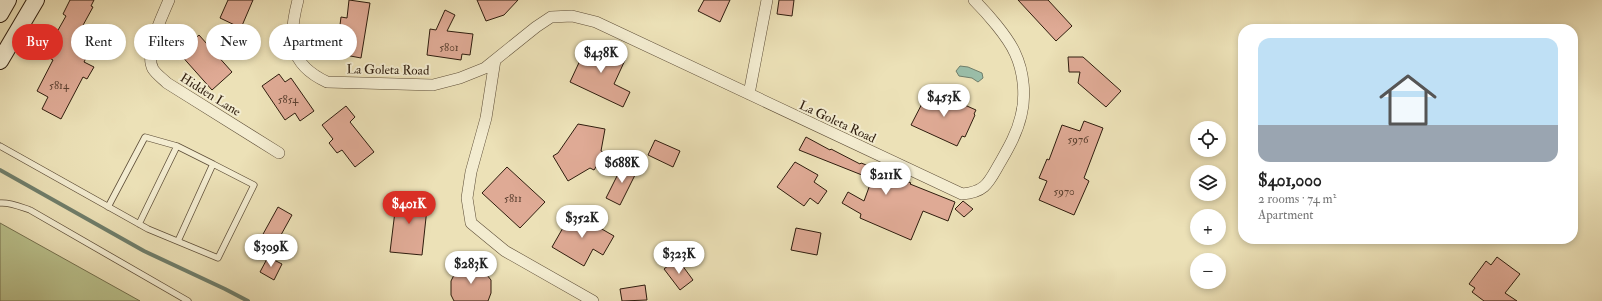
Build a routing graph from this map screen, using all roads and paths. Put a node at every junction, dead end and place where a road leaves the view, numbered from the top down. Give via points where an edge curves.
1 (8, 0) edge
2 (36, 0) edge
3 (169, 0) edge
4 (298, 0) edge
5 (767, 0) edge
6 (974, 0) edge
7 (0, 14) edge
8 (495, 60) junction
9 (0, 61) edge
10 (749, 94) junction
11 (0, 146) edge
12 (177, 146) junction
13 (279, 153) dead end
14 (213, 164) junction
15 (0, 203) edge
16 (108, 207) junction
17 (140, 224) junction
18 (178, 241) junction
19 (188, 301) edge
20 (593, 301) edge

1 - 7 main road
2 - 9 main road
3 - 13 street, Hidden Lane via 154,40 151,56 153,70 167,83
4 - 8 street, La Goleta Road via 292,28 294,51 302,65 313,76 327,82 434,85 466,76 485,68
5 - 10 street
6 - 10 street, La Goleta Road via 1003,34 1015,53 1024,94 1021,116 1012,140 987,185 974,193 962,194
8 - 10 street, La Goleta Road via 551,17 572,16 596,22
8 - 20 street via 486,118 471,172 467,198 471,223 505,251
11 - 16 lane
12 - 14 lane
12 - 16 lane via 144,137
12 - 17 lane
14 - 18 lane
14 - 18 lane via 254,186 218,258
15 - 19 lane via 30,210
16 - 17 lane
17 - 18 lane

